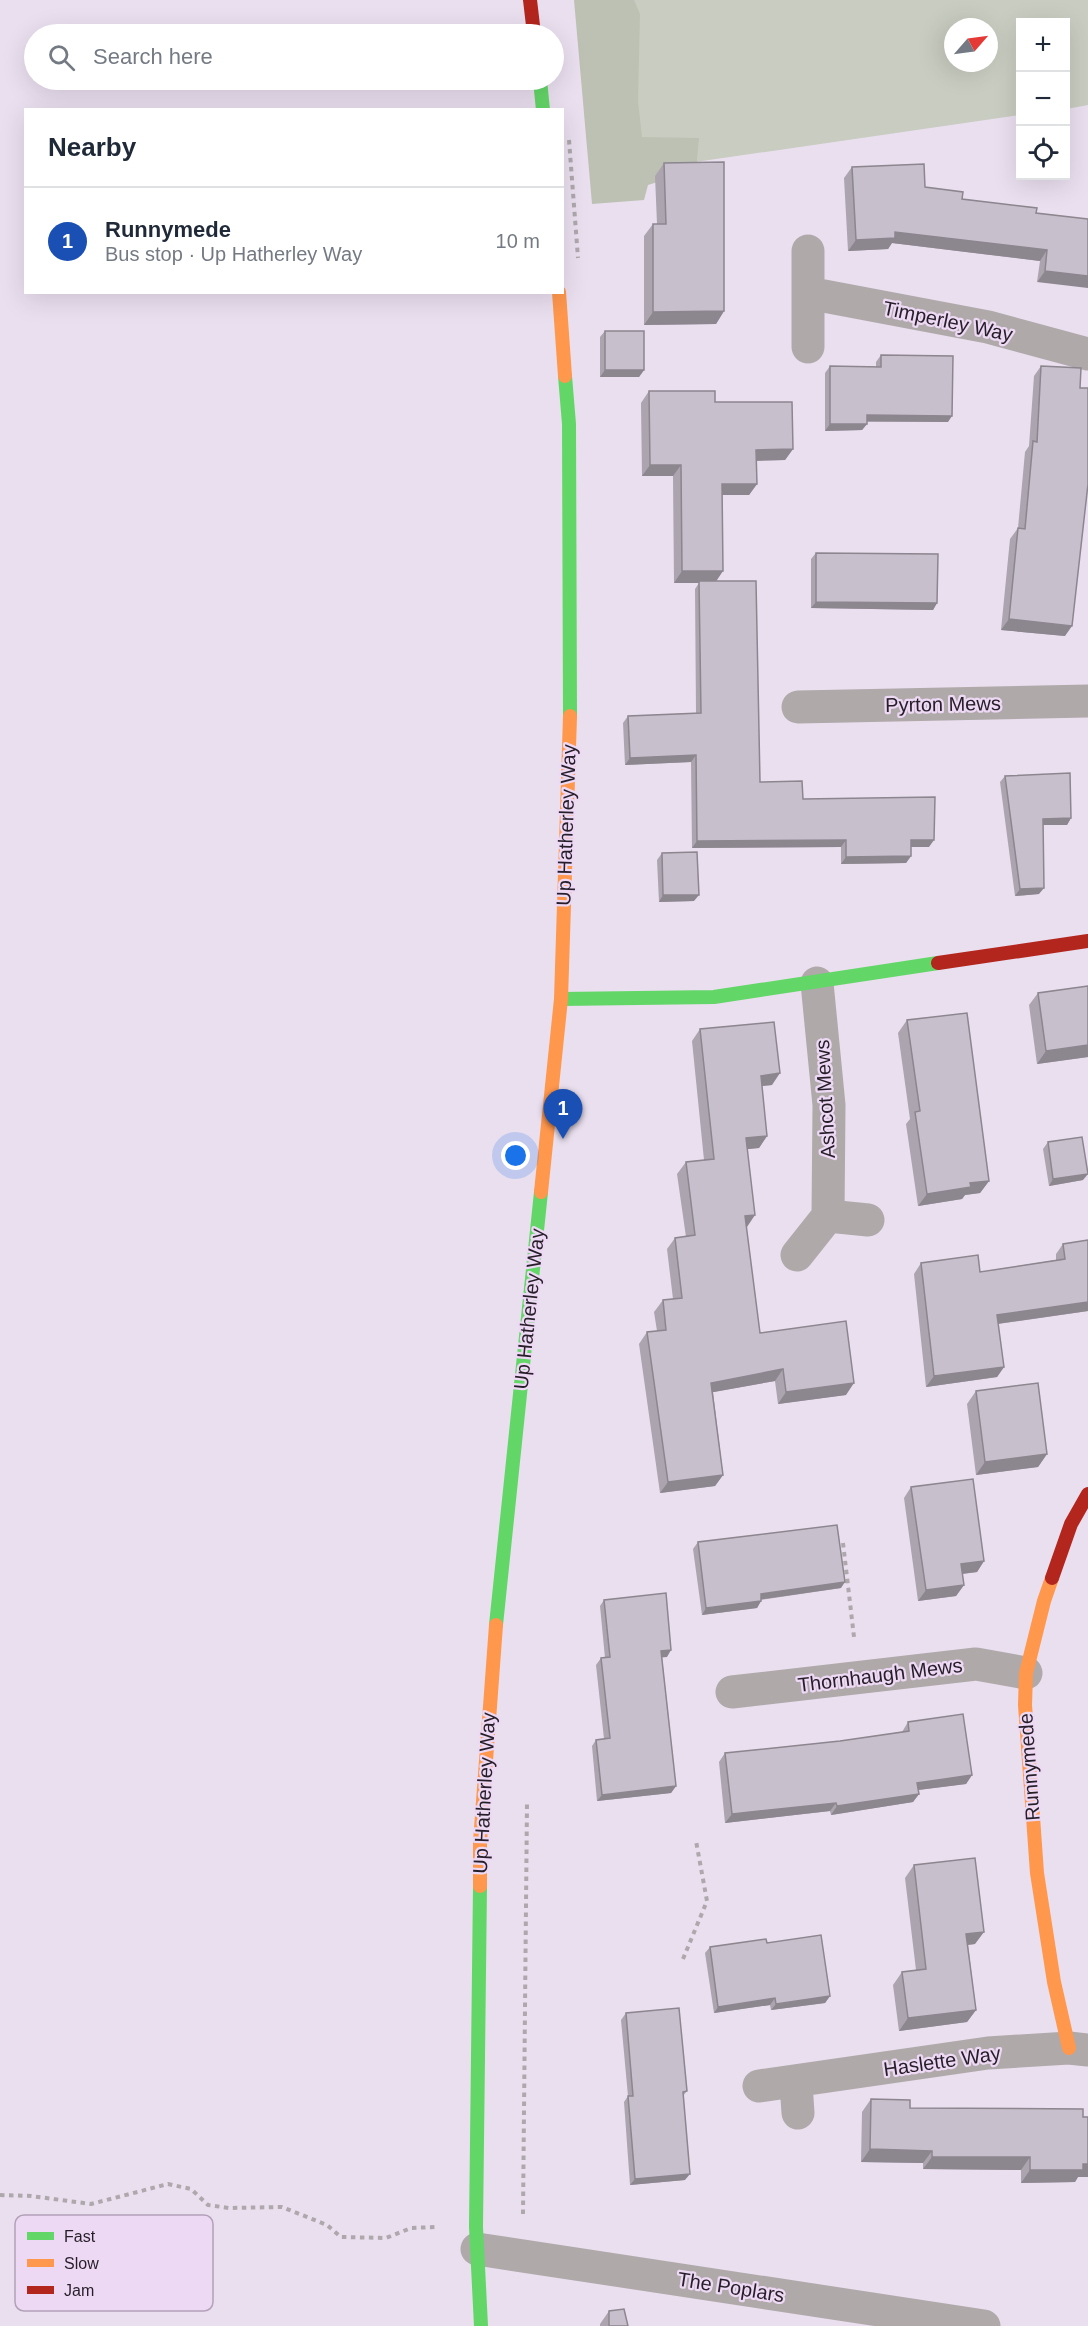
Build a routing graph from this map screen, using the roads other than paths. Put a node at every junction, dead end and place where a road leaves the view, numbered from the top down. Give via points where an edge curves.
1 (530, 0) edge
2 (533, 24) edge
3 (541, 90) edge
4 (543, 108) edge
5 (808, 251) dead end
6 (808, 293) junction
7 (559, 294) edge
8 (808, 347) dead end
9 (1088, 354) edge
10 (1088, 701) edge
11 (798, 707) dead end
12 (1088, 941) edge
13 (817, 982) junction
14 (561, 999) junction
15 (828, 1216) junction
16 (868, 1220) dead end
17 (797, 1255) dead end
18 (1088, 1494) edge
19 (1026, 1673) junction
20 (732, 1692) dead end
21 (1078, 2049) edge
22 (759, 2086) dead end
23 (476, 2238) junction
24 (481, 2326) edge
25 (984, 2326) edge

1 - 2 street
3 - 4 street
5 - 6 street
6 - 8 street
6 - 9 street, Timperley Way via 988,327
7 - 14 street, Up Hatherley Way via 569,424 570,666
10 - 11 street, Pyrton Mews
12 - 13 street
13 - 14 street via 714,997
13 - 15 street, Ashcot Mews via 829,1105
14 - 23 street, Up Hatherley Way via 492,1668 480,1842
15 - 16 street
15 - 17 street
18 - 19 street, Runnymede via 1071,1524 1044,1601
19 - 20 street, Thornhaugh Mews via 976,1664
19 - 21 street, Runnymede via 1026,1737 1037,1873 1054,1982
21 - 22 street, Haslette Way via 988,2053 797,2098
23 - 24 street, Up Hatherley Way
23 - 25 street, The Poplars

